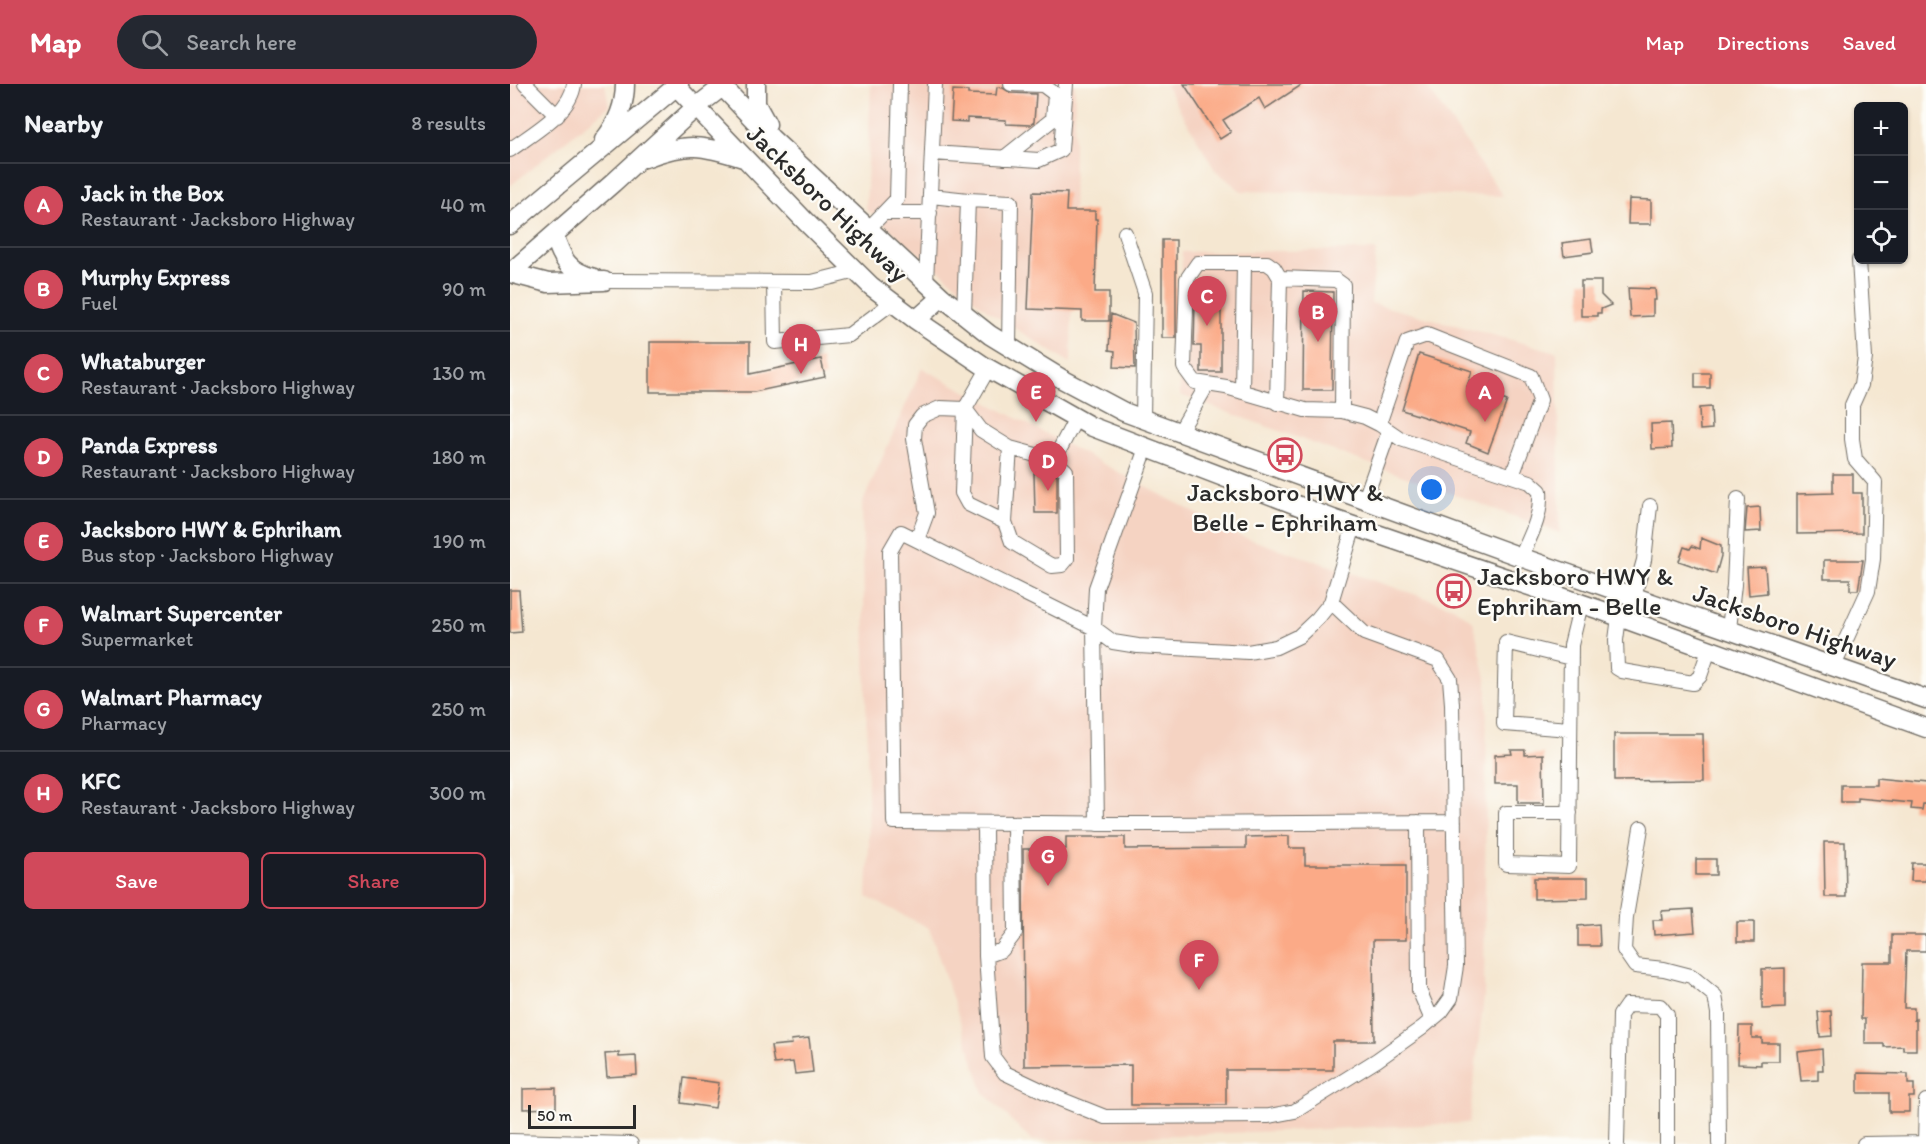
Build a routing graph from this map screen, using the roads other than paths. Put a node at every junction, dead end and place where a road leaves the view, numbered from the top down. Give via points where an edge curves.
1 (525, 84) edge
2 (574, 84) edge
3 (625, 84) edge
4 (756, 84) edge
5 (900, 84) edge
6 (935, 84) edge
7 (1011, 84) edge
8 (1066, 84) edge
9 (676, 85) edge
10 (723, 85) edge
11 (696, 107) junction
12 (557, 116) junction
13 (510, 150) edge
14 (932, 153) junction
15 (746, 158) junction
16 (1004, 158) junction
17 (638, 160) junction
18 (587, 161) junction
19 (816, 180) junction
20 (931, 196) junction
21 (968, 200) junction
22 (884, 213) junction
23 (930, 213) junction
24 (510, 225) edge
25 (869, 228) junction
26 (1125, 233) dead end
27 (554, 235) junction
28 (1244, 263) junction
29 (1859, 264) edge
30 (856, 271) junction
31 (510, 273) edge
32 (1280, 278) junction
33 (604, 281) junction
34 (774, 282) junction
35 (926, 282) junction
36 (942, 297) junction
37 (893, 302) junction
38 (964, 314) junction
39 (916, 320) junction
40 (1009, 347) junction
41 (988, 369) junction
42 (1207, 385) junction
43 (1242, 392) junction
44 (1277, 403) junction
45 (965, 408) junction
46 (1342, 411) junction
47 (1076, 418) junction
48 (1143, 419) junction
49 (1384, 428) junction
50 (1179, 433) junction
51 (1010, 448) junction
52 (1146, 448) junction
53 (1054, 460) junction
54 (1512, 476) junction
55 (1365, 499) junction
56 (1738, 499) dead end
57 (1650, 506) dead end
58 (1005, 522) junction
59 (1354, 526) junction
60 (917, 540) junction
61 (1521, 557) junction
62 (1634, 596) junction
63 (1331, 602) junction
64 (1581, 604) junction
65 (1619, 617) junction
66 (1094, 628) junction
67 (1729, 629) junction
68 (1709, 650) junction
69 (1571, 658) junction
70 (1834, 666) junction
71 (1926, 699) edge
72 (1926, 728) edge
73 (1570, 729) junction
74 (1570, 813) junction
75 (1418, 822) junction
76 (1454, 822) junction
77 (985, 823) junction
78 (1014, 823) junction
79 (1097, 824) junction
80 (1641, 828) dead end
81 (986, 956) junction
82 (1432, 1020) junction
83 (1926, 1101) edge
84 (510, 1141) edge
85 (1920, 1143) edge
86 (631, 1144) edge
87 (1617, 1144) edge
88 (1667, 1144) edge
89 (1719, 1144) edge
90 (1864, 1144) edge

1 - 12 street
2 - 12 street
3 - 18 main road via 614,128
4 - 19 main road via 759,112
5 - 22 street via 897,200
6 - 14 street
7 - 16 street via 1043,85 1055,94 1053,119
8 - 16 street via 1061,150 1039,160
9 - 11 main road, Jacksboro Highway
9 - 18 main road
10 - 11 main road
10 - 19 main road, Jacksboro Highway
11 - 15 main road, Jacksboro Highway
11 - 17 main road
12 - 13 street
14 - 16 street
14 - 20 street
15 - 17 main road via 695,146
15 - 30 main road, Jacksboro Highway
17 - 27 main road
18 - 24 main road
19 - 25 main road, Jacksboro Highway
20 - 21 street
20 - 23 street
21 - 38 street
21 - 40 street via 1011,202
22 - 23 street
22 - 25 street
23 - 35 street
25 - 35 main road, Jacksboro Highway
26 - 48 street via 1145,293
27 - 31 main road
27 - 33 main road via 561,256 578,273
28 - 32 street via 1267,263
28 - 42 street via 1198,263 1187,279 1184,367 1195,382
28 - 43 street
29 - 70 street via 1866,357 1861,385 1852,405 1851,428 1855,459 1875,482 1873,559 1868,591
30 - 34 street via 812,282
30 - 37 main road, Jacksboro Highway
31 - 33 main road via 548,283
32 - 44 street
32 - 46 street via 1336,280 1343,285
33 - 34 street
34 - 37 street via 775,342 849,335
35 - 36 main road, Jacksboro Highway
36 - 38 main road, Jacksboro Highway
36 - 39 main road
37 - 39 main road, Jacksboro Highway
38 - 40 main road, Jacksboro Highway
39 - 41 main road, Jacksboro Highway
40 - 48 main road, Jacksboro Highway via 1062,379
41 - 45 street
41 - 47 main road, Jacksboro Highway
42 - 43 street
42 - 50 street
43 - 44 street
44 - 46 street via 1305,410
45 - 51 street via 981,430
45 - 58 street via 962,493 968,504
45 - 60 street via 940,408 922,416 915,425 927,513
46 - 49 street via 1365,417
47 - 52 main road, Jacksboro Highway
47 - 53 street
48 - 50 main road, Jacksboro Highway
49 - 54 street via 1401,439
49 - 54 street via 1407,342 1427,335 1532,376 1540,400
49 - 55 street
50 - 55 main road, Jacksboro Highway
51 - 53 street
51 - 58 street
52 - 59 main road, Jacksboro Highway
52 - 66 street via 1096,588
53 - 58 street via 1066,471 1066,559 1062,565 1052,566 1012,542
54 - 61 street via 1530,482 1540,491 1541,505
55 - 59 main road
55 - 61 main road, Jacksboro Highway
56 - 67 street
57 - 62 street via 1644,560
59 - 63 street
59 - 64 main road, Jacksboro Highway
60 - 66 street
60 - 77 street via 901,532 890,551 894,822
61 - 62 main road, Jacksboro Highway
62 - 67 main road, Jacksboro Highway
63 - 66 street via 1299,636 1276,647 1248,652 1138,646 1113,642
63 - 76 street via 1364,633 1438,660 1450,679
64 - 65 main road, Jacksboro Highway
64 - 69 street
65 - 68 main road, Jacksboro Highway
65 - 68 street via 1617,668 1622,671 1693,683 1701,675
66 - 79 street
67 - 70 main road, Jacksboro Highway
68 - 72 main road, Jacksboro Highway
69 - 73 street
69 - 73 street via 1506,642 1504,724
70 - 71 main road, Jacksboro Highway
73 - 74 street
74 - 74 street via 1569,866 1506,864 1506,813
75 - 76 street
75 - 79 street
75 - 82 street via 1419,990
76 - 82 street via 1456,966 1451,998
77 - 78 street
77 - 81 street
78 - 79 street
78 - 81 street via 1014,933 1002,950
80 - 89 street via 1624,950 1635,966 1691,976 1715,996
81 - 82 street via 993,1057 1005,1073 1105,1117 1269,1116 1295,1111
83 - 85 street
84 - 86 street
85 - 90 street
87 - 88 street via 1620,1015 1627,1005 1660,1006 1667,1015

